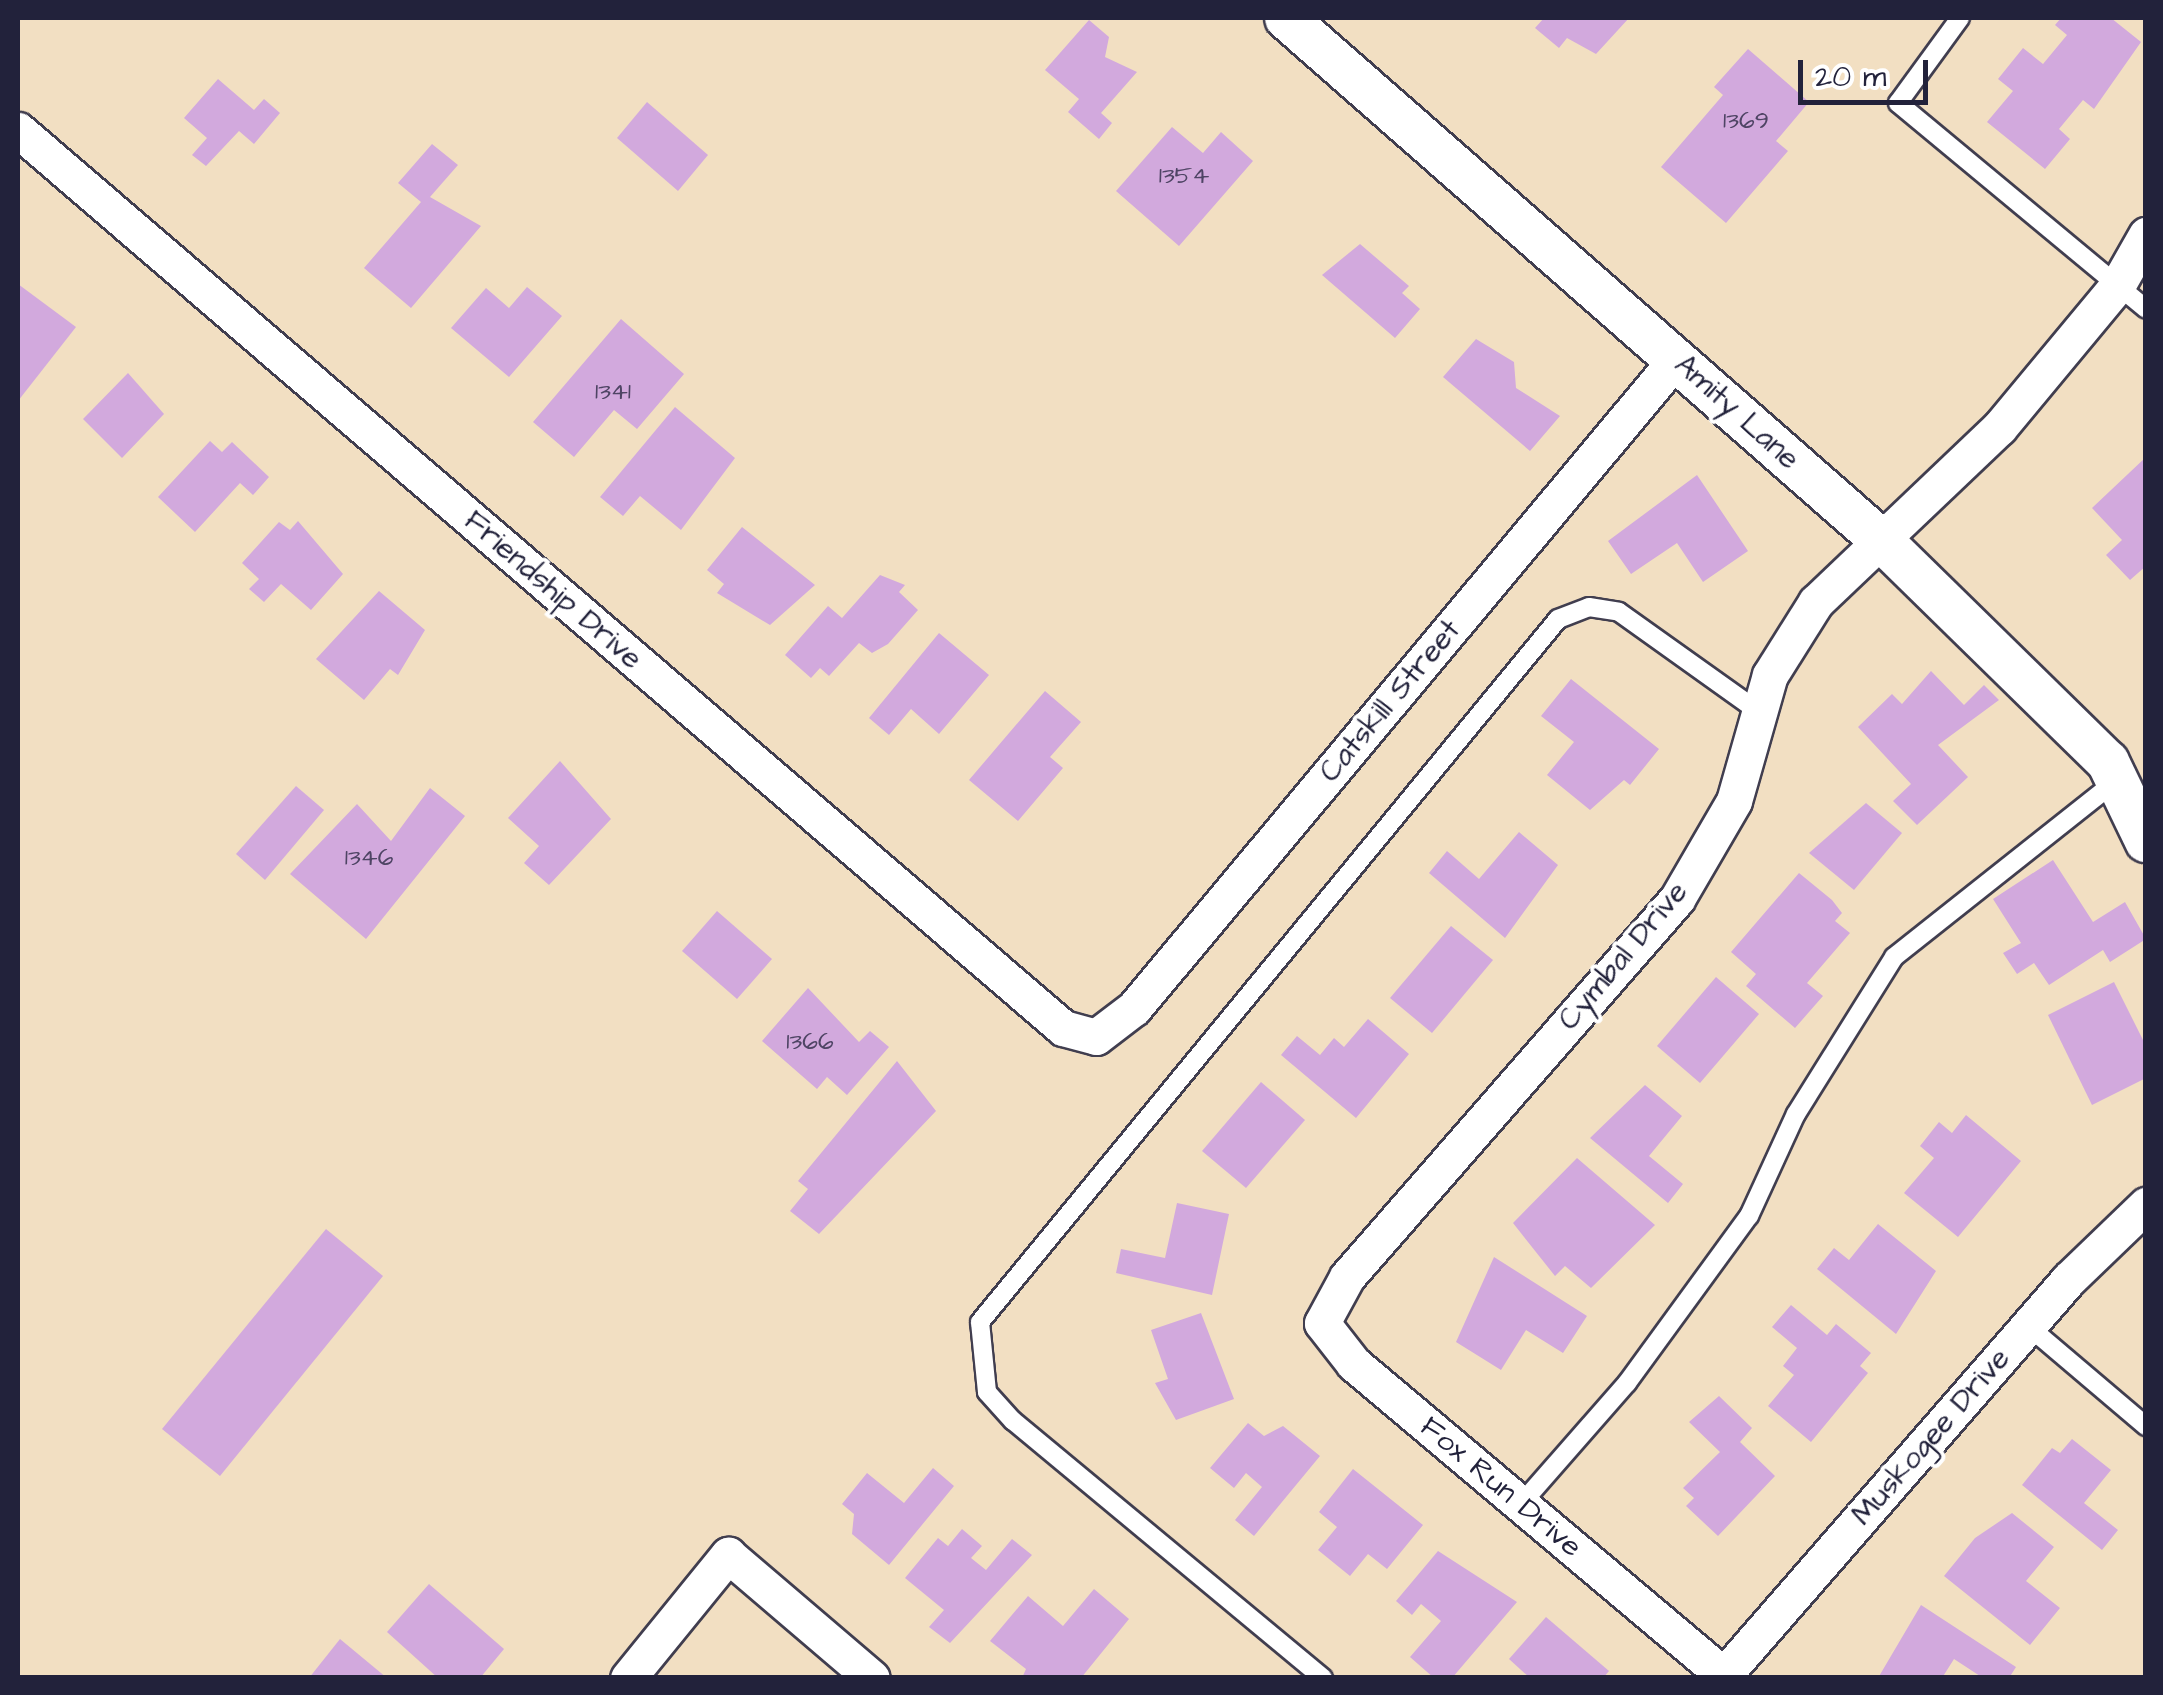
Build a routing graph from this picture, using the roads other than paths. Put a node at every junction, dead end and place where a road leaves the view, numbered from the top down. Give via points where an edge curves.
1 (1286, 18) edge
2 (1960, 18) edge
3 (18, 130) edge
4 (2146, 235) edge
5 (2118, 286) junction
6 (2146, 309) edge
7 (1677, 358) junction
8 (1882, 542) junction
9 (1759, 712) junction
10 (2117, 781) junction
11 (2146, 842) edge
12 (1096, 1037) joint
13 (2146, 1205) edge
14 (1346, 1277) joint
15 (2028, 1326) junction
16 (2146, 1426) edge
17 (1520, 1504) junction
18 (1726, 1676) edge
19 (628, 1678) edge
20 (872, 1678) edge
21 (1322, 1678) edge

1 - 7 street, Amity Lane
2 - 5 lane via 1898,102
3 - 12 street, Friendship Drive via 1063,1028
4 - 5 street, Cymbal Drive
5 - 6 lane
5 - 8 street, Cymbal Drive via 1999,428
7 - 8 street, Amity Lane
7 - 12 street, Catskill Street via 1134,1008
8 - 9 street, Cymbal Drive via 1816,602 1770,675
8 - 10 street, Amity Lane via 2108,762
9 - 14 street, Cymbal Drive via 1734,801 1677,899
9 - 21 lane via 1619,612 1589,607 1558,618 980,1322 977,1362 987,1392 1013,1420
10 - 11 street, Amity Lane
10 - 17 lane via 1894,957 1796,1114 1749,1216 1627,1383
13 - 15 street, Muskogee Drive
14 - 17 street, Fox Run Drive via 1322,1322 1354,1364
15 - 16 lane
15 - 18 street, Muskogee Drive
17 - 18 street, Fox Run Drive
19 - 20 street via 728,1555

